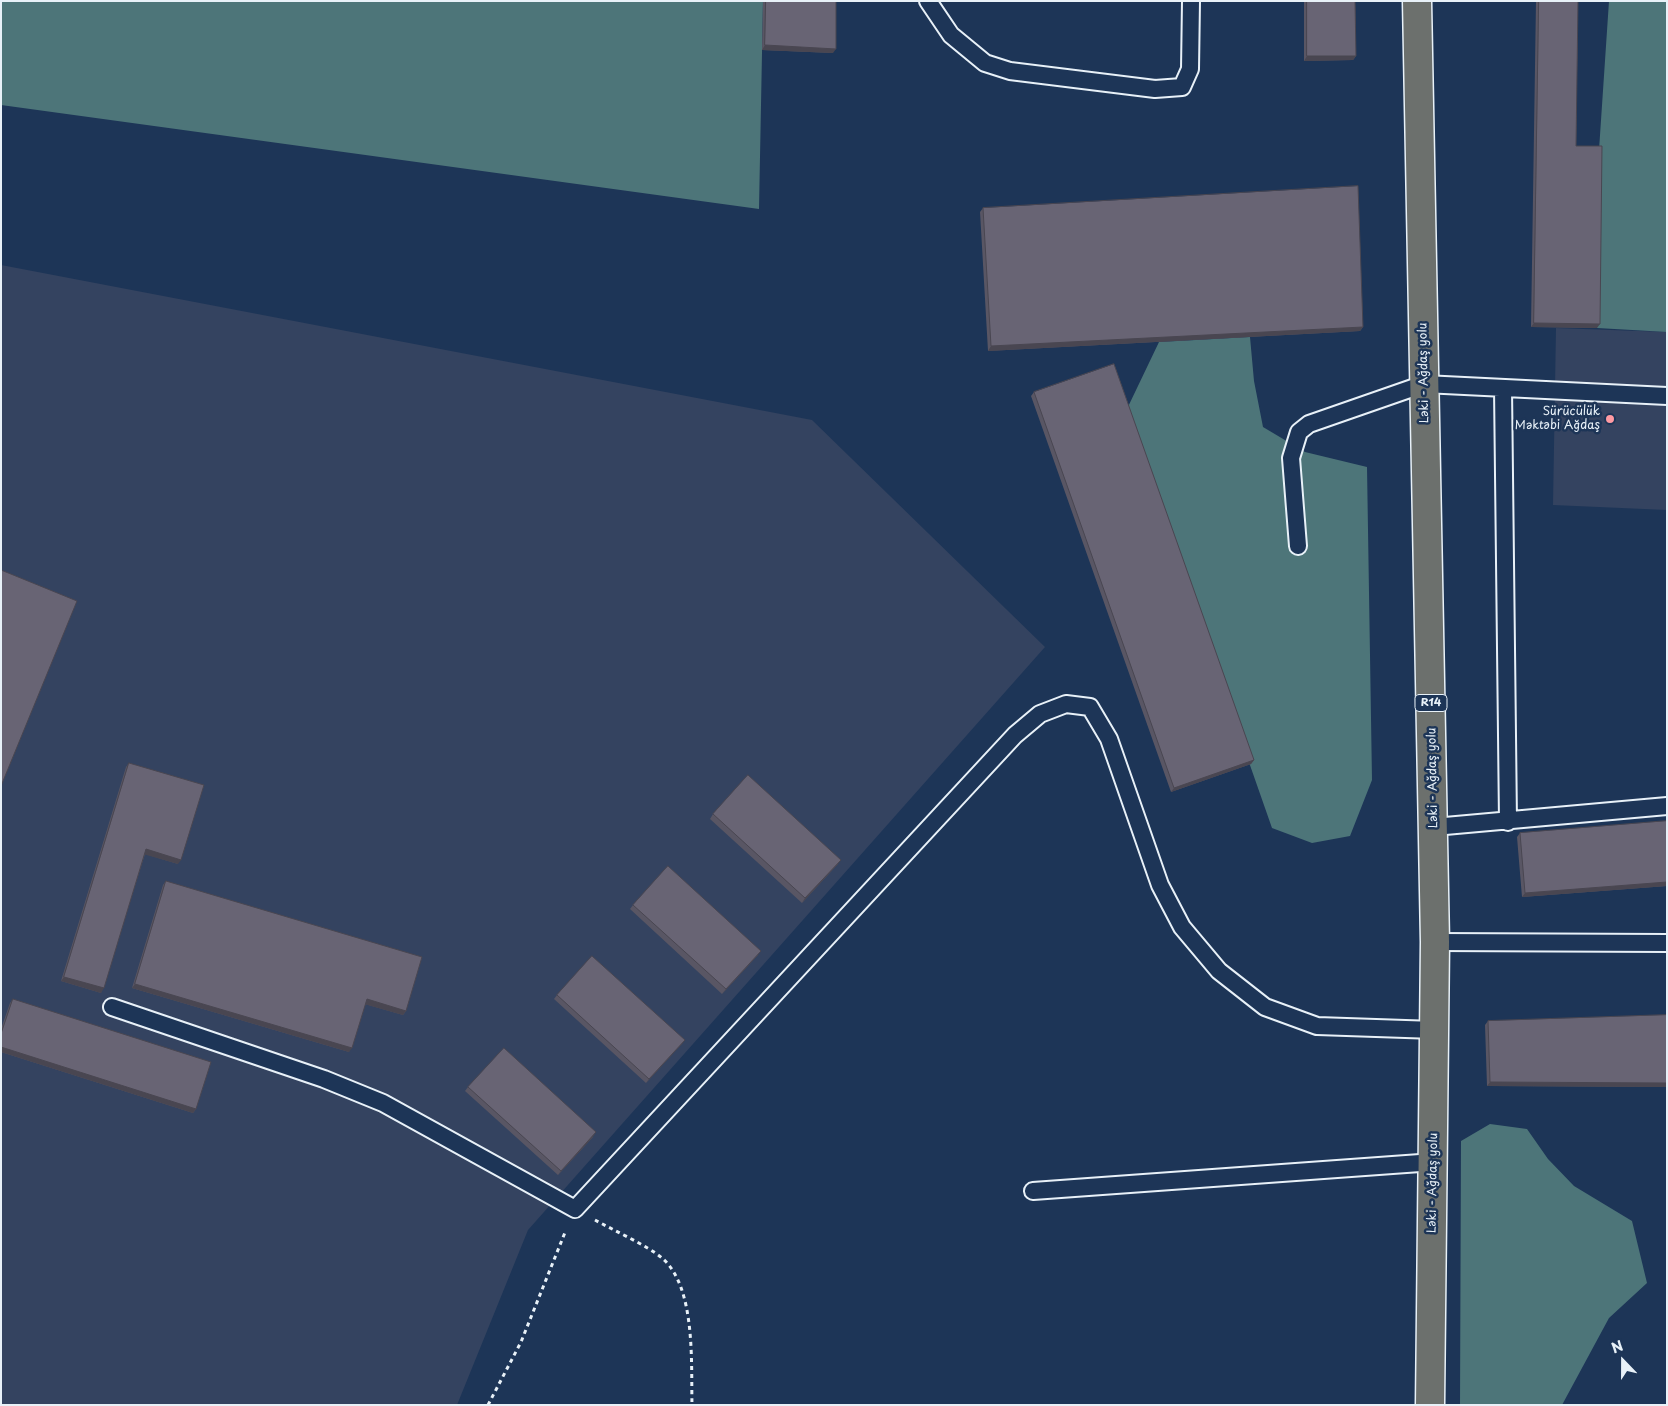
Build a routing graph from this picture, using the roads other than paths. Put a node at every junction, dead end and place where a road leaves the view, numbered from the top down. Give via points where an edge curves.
1 (928, 1) edge
2 (1191, 1) edge
3 (1417, 1) edge
4 (1424, 384) junction
5 (1503, 388) junction
6 (1667, 396) edge
7 (1298, 546) dead end
8 (1667, 806) edge
9 (1508, 822) junction
10 (1434, 827) junction
11 (1436, 942) junction
12 (1667, 942) edge
13 (112, 1007) dead end
14 (1435, 1030) junction
15 (1434, 1162) junction
16 (1033, 1191) dead end
17 (1430, 1405) edge

1 - 2 lane via 951,35 985,63 1010,71 1155,89 1182,87 1190,70
3 - 4 main road, Ləki - Ağdaş yolu / R14
4 - 5 lane
4 - 7 lane via 1310,424 1299,432 1291,458
4 - 10 main road, Ləki - Ağdaş yolu / R14
5 - 6 lane
5 - 9 lane
8 - 9 lane
9 - 10 lane
10 - 11 main road, Ləki - Ağdaş yolu / R14
11 - 12 lane
11 - 14 main road, Ləki - Ağdaş yolu / R14
13 - 14 lane via 324,1078 383,1103 574,1209 1015,735 1040,714 1066,704 1090,707 1108,738 1160,885 1182,927 1219,971 1265,1008 1317,1026
14 - 15 main road, Ləki - Ağdaş yolu / R14
15 - 16 lane
15 - 17 main road, Ləki - Ağdaş yolu / R14

